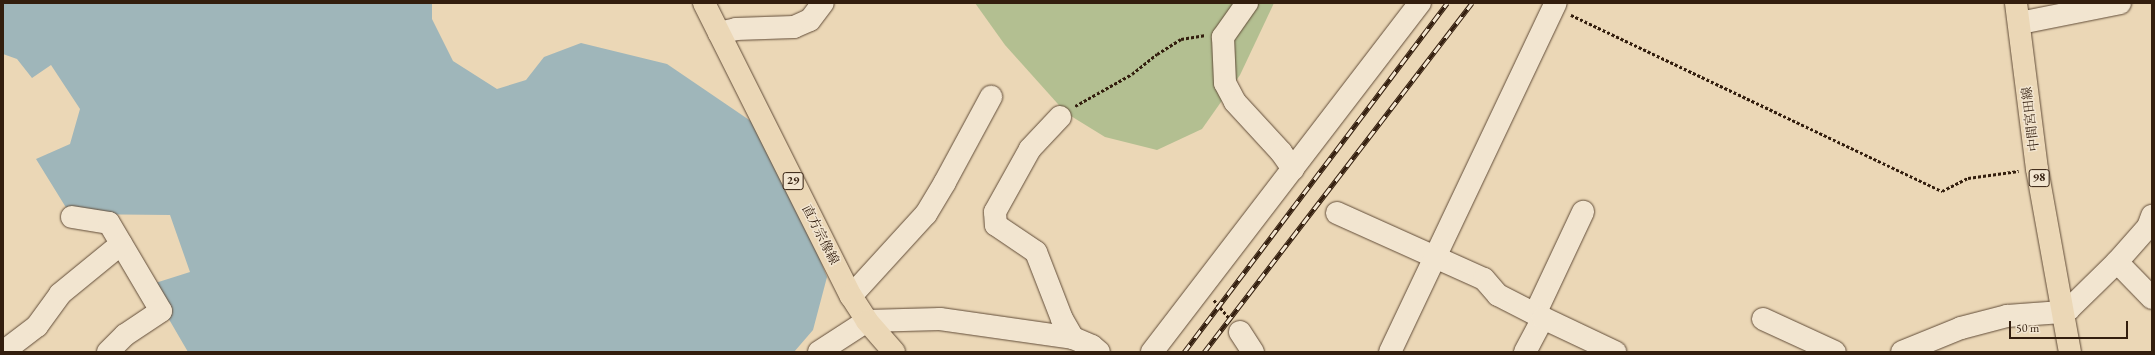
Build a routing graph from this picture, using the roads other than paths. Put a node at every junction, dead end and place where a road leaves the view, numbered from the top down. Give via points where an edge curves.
1 (704, 3) edge
2 (823, 3) edge
3 (1247, 3) edge
4 (1420, 3) edge
5 (2120, 3) edge
6 (1555, 5) edge
7 (2018, 13) edge
8 (720, 33) junction
9 (991, 97) dead end
10 (1060, 117) road end
11 (1293, 169) junction
12 (1583, 212) dead end
13 (1337, 213) dead end
14 (2152, 216) edge
15 (72, 217) dead end
16 (121, 244) junction
17 (1435, 258) junction
18 (2117, 262) junction
19 (852, 296) junction
20 (2152, 298) edge
21 (2062, 312) junction
22 (1539, 316) junction
23 (1763, 319) dead end
24 (867, 321) junction
25 (1240, 332) road end
26 (1073, 338) junction
27 (3, 352) edge
28 (108, 352) edge
29 (819, 352) edge
30 (894, 352) edge
31 (1099, 352) edge
32 (1152, 352) edge
33 (1253, 352) edge
34 (1390, 352) edge
35 (1525, 352) edge
36 (1615, 352) edge
37 (1835, 352) edge
38 (1902, 352) edge
39 (2070, 352) edge

1 - 8 main road, 直方宗像線 / 29
2 - 8 street via 810,20 794,27 736,29
3 - 11 street via 1223,37 1225,83 1235,102 1281,152
4 - 11 street
5 - 7 street
6 - 17 street
7 - 21 main road, 中間宮田線 / 98 via 2037,169
8 - 19 main road, 直方宗像線 / 29
9 - 19 street via 926,214
10 - 26 street via 1030,149 995,212 996,225 1036,252 1062,319
11 - 32 street
12 - 22 street
13 - 17 street
14 - 18 street via 2148,227
15 - 16 street via 109,223
16 - 27 street via 60,294 37,326
16 - 28 street via 161,311 125,335
17 - 22 street via 1484,279 1498,295
17 - 34 street
18 - 20 street
18 - 21 street via 2069,309
19 - 24 main road, 直方宗像線 / 29
21 - 38 street via 2007,316 1961,328
21 - 39 main road, 中間宮田線 / 98
22 - 35 street
22 - 36 street
23 - 37 street
24 - 26 street via 940,319
24 - 29 street
24 - 30 main road, 直方宗像線 / 29
25 - 33 street
26 - 31 street

